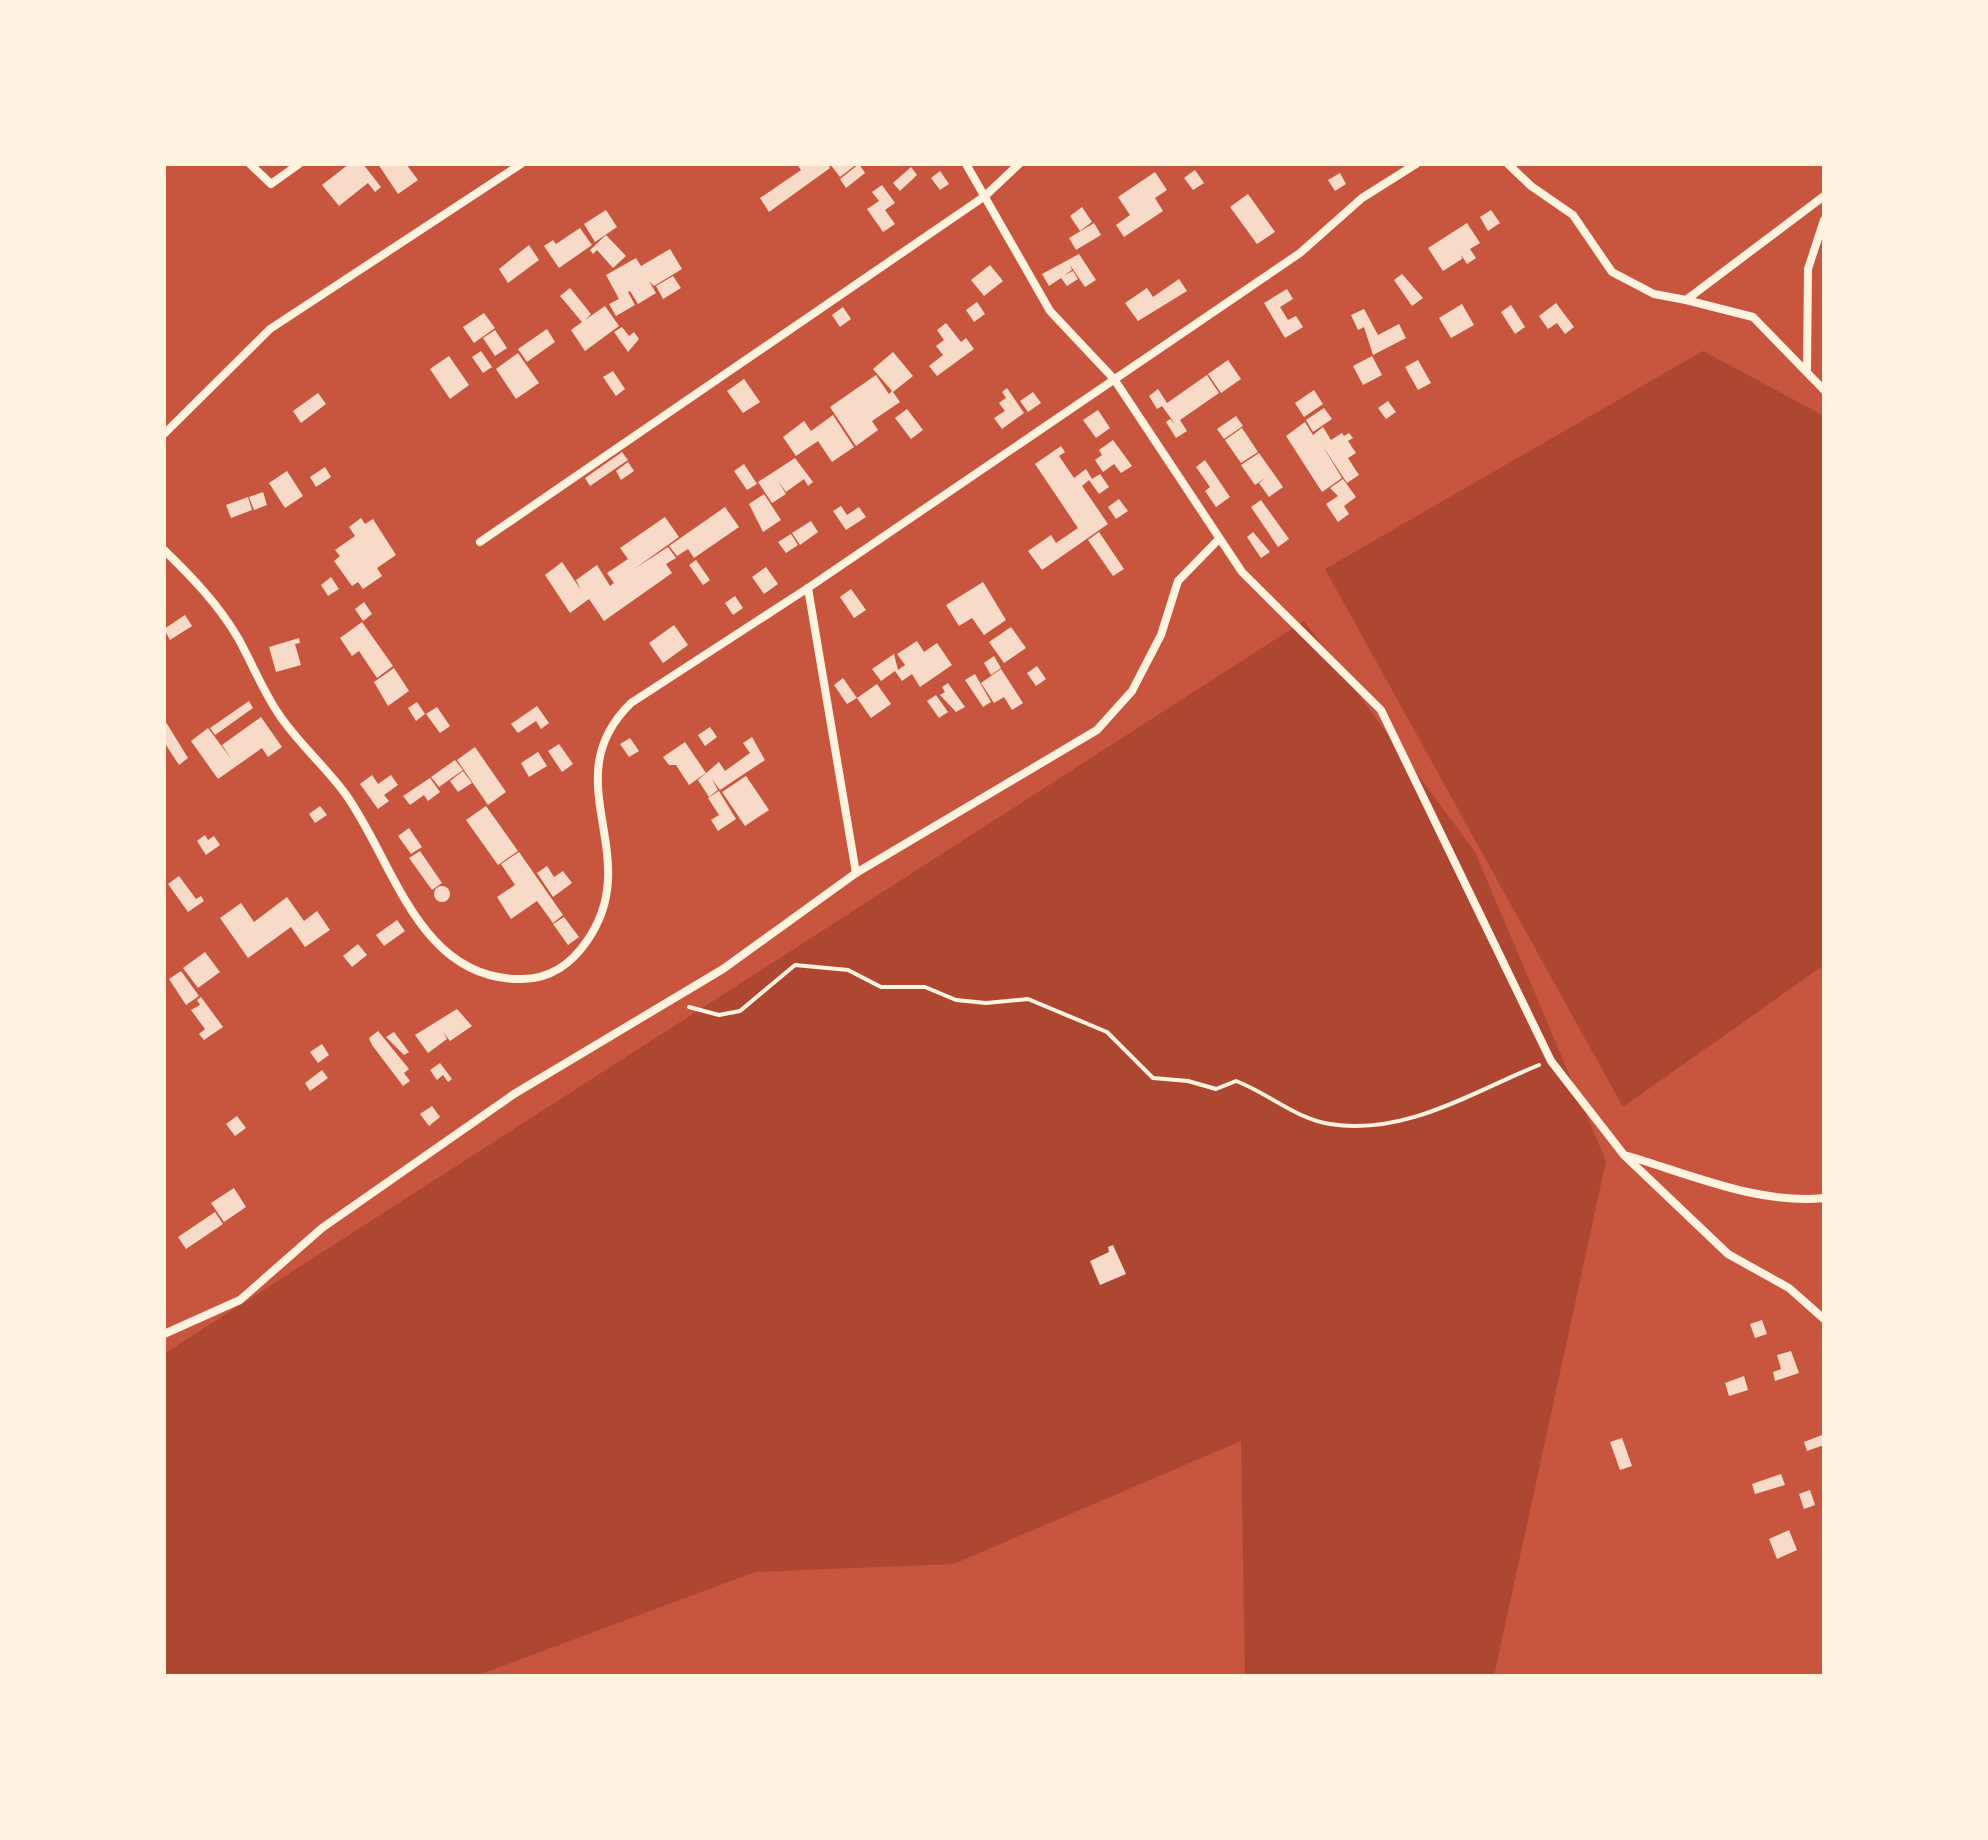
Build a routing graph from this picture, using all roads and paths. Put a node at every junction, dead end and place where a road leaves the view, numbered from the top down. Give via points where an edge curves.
1 (250, 164) edge
2 (299, 164) edge
3 (521, 164) edge
4 (966, 164) edge
5 (1019, 164) edge
6 (1416, 164) edge
7 (1508, 164) edge
8 (985, 196) junction
9 (1824, 196) edge
10 (1824, 220) edge
11 (1686, 300) junction
12 (1807, 370) junction
13 (1114, 379) junction
14 (1824, 390) edge
15 (164, 434) edge
16 (1219, 539) junction
17 (480, 542) dead end
18 (164, 550) edge
19 (808, 588) junction
20 (856, 873) junction
21 (682, 1010) dead end
22 (1551, 1061) junction
23 (1624, 1155) junction
24 (1824, 1198) edge
25 (1824, 1319) edge
26 (164, 1334) edge

1 - 2 street via 271,184
3 - 15 street via 270,329
4 - 8 street
5 - 8 street
6 - 13 street via 1362,198 1300,253
7 - 11 street via 1573,215 1612,272 1654,294
8 - 13 street via 1050,311
8 - 17 street
9 - 11 street
10 - 12 street via 1808,269
11 - 12 street via 1753,317
12 - 14 street
13 - 16 street
13 - 19 street
16 - 20 street via 1178,581 1161,635 1132,691 1097,730
16 - 22 street via 1242,572 1381,710
18 - 19 street via 224,616 277,711 357,811 396,890 421,924 461,960 511,979 548,974 565,965 598,919 610,861 595,772 610,727 631,703
19 - 20 street
20 - 26 street via 723,969 514,1094 322,1228 240,1300
21 - 22 path via 693,1005 719,1015 740,1011 795,965 848,970 881,987 925,987 956,1000 1028,999 1107,1032 1153,1078 1216,1089 1236,1081 1329,1124 1384,1125 1442,1109
22 - 23 street
23 - 24 street via 1730,1186 1801,1201
23 - 25 street via 1728,1254 1789,1288

